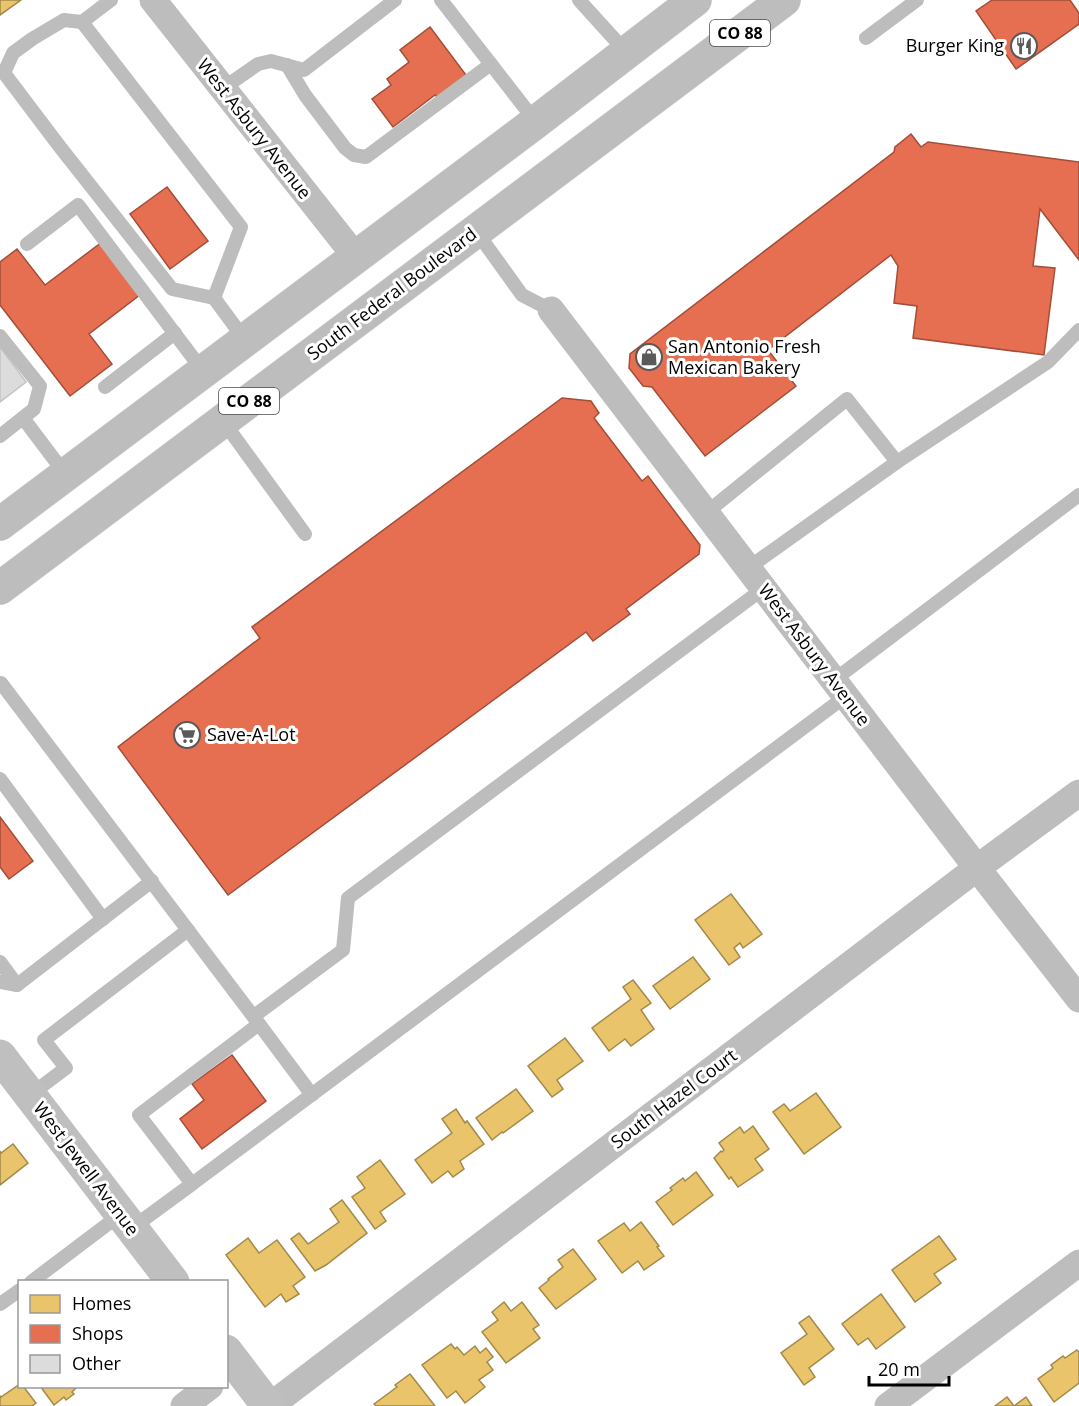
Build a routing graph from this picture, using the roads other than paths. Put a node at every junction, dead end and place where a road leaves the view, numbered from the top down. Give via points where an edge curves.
1 (111, 0) edge
2 (153, 0) edge
3 (396, 0) edge
4 (441, 0) edge
5 (579, 0) edge
6 (695, 0) edge
7 (784, 0) edge
8 (917, 0) edge
9 (82, 22) junction
10 (866, 38) dead end
11 (627, 53) junction
12 (490, 64) junction
13 (287, 65) junction
14 (222, 89) junction
15 (536, 122) junction
16 (476, 231) junction
17 (27, 244) dead end
18 (356, 257) junction
19 (214, 298) junction
20 (551, 310) joint
21 (1079, 330) edge
22 (175, 333) junction
23 (0, 336) edge
24 (245, 340) junction
25 (203, 371) junction
26 (105, 387) dead end
27 (23, 418) junction
28 (223, 421) junction
29 (0, 436) edge
30 (897, 462) junction
31 (66, 475) junction
32 (1079, 495) edge
33 (706, 513) junction
34 (0, 524) edge
35 (305, 534) dead end
36 (756, 578) junction
37 (0, 588) edge
38 (0, 684) edge
39 (840, 688) junction
40 (0, 779) edge
41 (1079, 793) edge
42 (977, 868) junction
43 (152, 881) junction
44 (103, 919) junction
45 (188, 930) junction
46 (0, 962) edge
47 (0, 982) edge
48 (17, 985) junction
49 (1079, 999) edge
50 (256, 1020) junction
51 (0, 1056) edge
52 (30, 1095) junction
53 (312, 1095) junction
54 (192, 1184) junction
55 (126, 1221) junction
56 (1079, 1263) edge
57 (33, 1280) edge
58 (172, 1280) edge
59 (18, 1291) edge
60 (0, 1304) edge
61 (230, 1364) edge
62 (207, 1388) edge
63 (184, 1406) edge
64 (269, 1406) edge
65 (888, 1406) edge

1 - 9 lane
2 - 14 street, West Asbury Avenue
3 - 13 lane via 304,70
4 - 12 lane
5 - 11 lane
6 - 11 main road, CO 88
7 - 16 main road, South Federal Boulevard / CO 88
8 - 10 lane
9 - 19 lane via 241,227
9 - 19 lane via 64,21 32,39 13,53 4,73 172,289
11 - 15 main road, CO 88
12 - 13 lane via 366,157 345,148 304,95
12 - 15 lane
13 - 14 lane via 271,61 258,64
14 - 18 street, West Asbury Avenue
15 - 18 main road, CO 88
16 - 20 lane via 522,295
16 - 28 main road, South Federal Boulevard / CO 88
17 - 22 lane via 78,205
18 - 24 main road, CO 88
19 - 24 lane
20 - 33 street, West Asbury Avenue
21 - 30 lane via 1048,362
22 - 25 lane
22 - 26 lane
23 - 27 lane via 40,386 34,409
24 - 25 main road, CO 88
25 - 31 main road, CO 88
27 - 29 lane
27 - 31 lane
28 - 35 lane
28 - 37 main road, South Federal Boulevard / CO 88
30 - 33 lane via 847,399
30 - 36 lane
31 - 34 main road, CO 88
32 - 39 lane
33 - 36 street, West Asbury Avenue
36 - 39 street, West Asbury Avenue
36 - 50 lane via 348,898 343,950
38 - 43 lane
39 - 42 street, West Asbury Avenue
39 - 53 lane
40 - 44 lane
41 - 42 street, South Hazel Court
42 - 49 street, West Asbury Avenue
42 - 64 street, South Hazel Court
43 - 44 lane
43 - 45 lane
44 - 48 lane
45 - 50 lane
45 - 52 lane via 45,1040 66,1068
46 - 48 lane
47 - 48 lane
50 - 53 lane
50 - 54 lane via 139,1115
51 - 52 main road, West Jewell Avenue
52 - 55 main road, West Jewell Avenue
53 - 54 lane
54 - 55 lane
55 - 57 lane
55 - 58 main road, West Jewell Avenue
56 - 65 street
59 - 60 lane
61 - 64 main road
62 - 63 street

